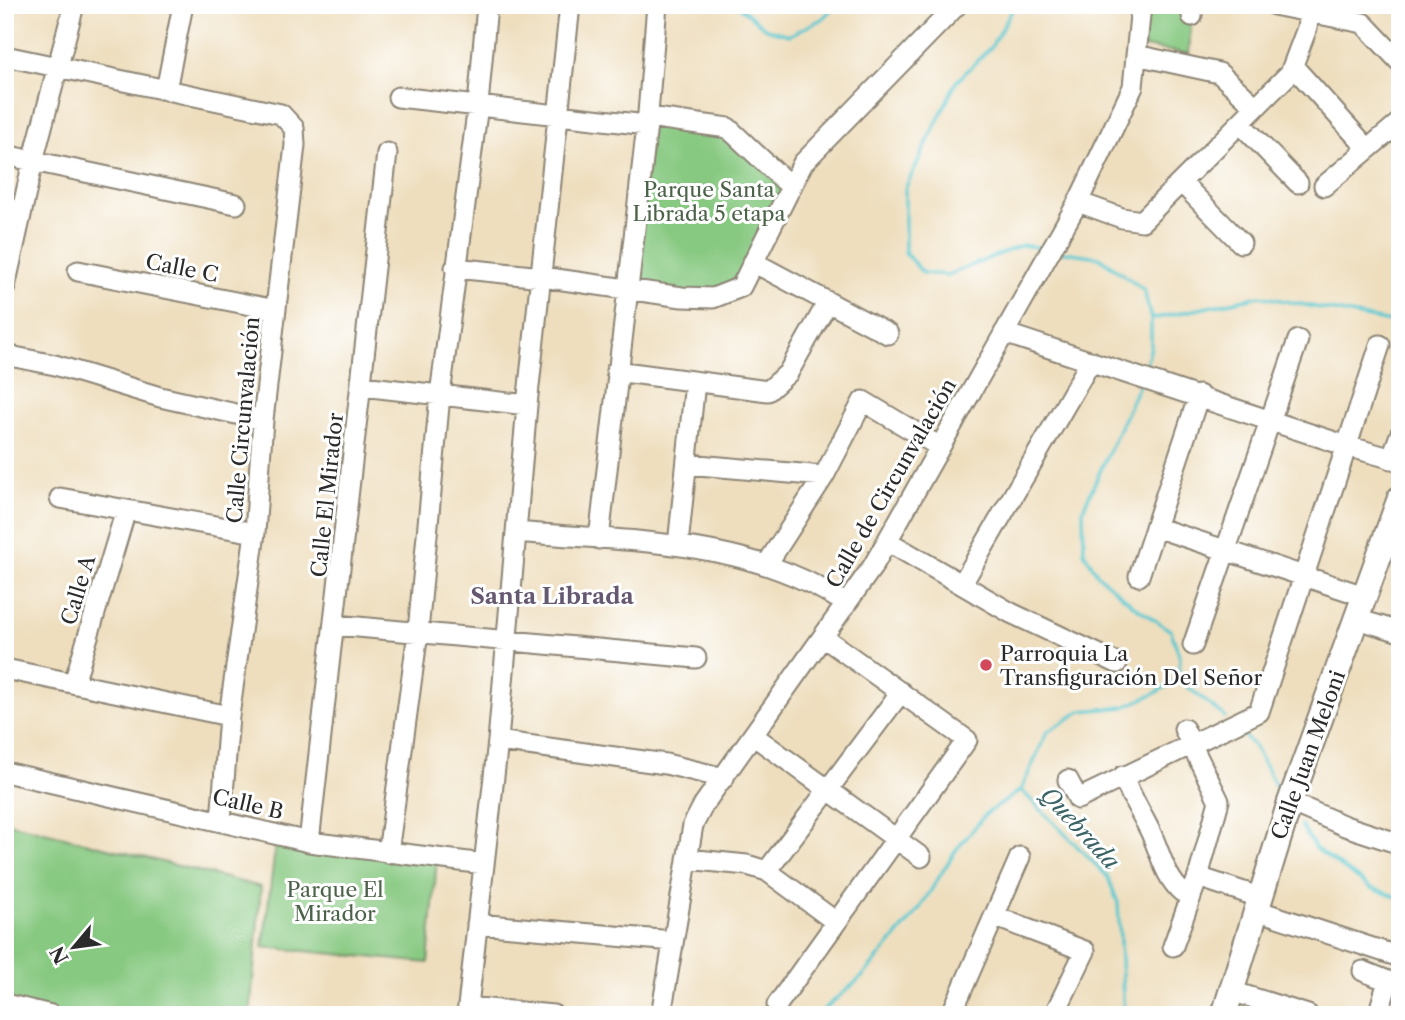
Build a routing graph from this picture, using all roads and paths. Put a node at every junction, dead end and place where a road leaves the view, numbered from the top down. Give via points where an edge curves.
1 (75, 5) edge
2 (183, 5) edge
3 (487, 5) edge
4 (570, 5) edge
5 (657, 5) edge
6 (957, 5) edge
7 (1141, 5) edge
8 (1274, 5) edge
9 (1310, 9) edge
10 (1136, 55) junction
11 (5, 56) edge
12 (1400, 62) edge
13 (1293, 66) junction
14 (58, 68) junction
15 (166, 90) junction
16 (398, 97) dead end
17 (478, 105) junction
18 (1256, 107) junction
19 (557, 116) junction
20 (648, 121) junction
21 (1400, 122) edge
22 (1240, 123) junction
23 (1368, 149) junction
24 (387, 153) dead end
25 (5, 155) edge
26 (33, 161) junction
27 (1181, 182) junction
28 (1298, 183) dead end
29 (1324, 186) dead end
30 (791, 187) junction
31 (1078, 202) junction
32 (236, 204) dead end
33 (1241, 243) dead end
34 (8, 261) edge
35 (753, 262) junction
36 (455, 268) junction
37 (78, 271) dead end
38 (542, 276) junction
39 (5, 288) edge
40 (628, 290) junction
41 (828, 302) junction
42 (276, 310) junction
43 (1003, 333) junction
44 (888, 334) dead end
45 (1298, 341) dead end
46 (1380, 345) dead end
47 (5, 355) edge
48 (1091, 361) junction
49 (616, 371) junction
50 (695, 382) junction
51 (362, 386) junction
52 (440, 395) junction
53 (1199, 395) junction
54 (527, 405) junction
55 (263, 420) junction
56 (1272, 420) junction
57 (1400, 435) edge
58 (1346, 446) junction
59 (940, 447) junction
60 (1396, 460) edge
61 (687, 464) junction
62 (824, 476) junction
63 (60, 498) dead end
64 (1400, 498) edge
65 (127, 510) junction
66 (1155, 527) junction
67 (517, 531) junction
68 (255, 533) junction
69 (599, 539) junction
70 (887, 541) junction
71 (678, 545) junction
72 (1227, 551) junction
73 (767, 565) junction
74 (1304, 575) junction
75 (1139, 576) dead end
76 (962, 584) junction
77 (846, 604) junction
78 (1361, 608) junction
79 (336, 625) junction
80 (418, 632) junction
81 (1400, 632) edge
82 (823, 637) junction
83 (509, 640) junction
84 (1194, 645) dead end
85 (696, 658) dead end
86 (1117, 663) dead end
87 (5, 669) edge
88 (74, 683) junction
89 (901, 692) junction
90 (229, 716) junction
91 (754, 736) junction
92 (1188, 737) junction
93 (499, 741) junction
94 (5, 772) edge
95 (1123, 776) junction
96 (724, 778) junction
97 (1068, 780) dead end
98 (828, 789) junction
99 (1290, 802) junction
100 (221, 821) junction
101 (896, 838) junction
102 (309, 842) junction
103 (1400, 844) edge
104 (388, 853) junction
105 (921, 857) dead end
106 (1020, 857) dead end
107 (687, 859) junction
108 (484, 864) junction
109 (767, 871) junction
110 (1195, 884) junction
111 (1257, 903) junction
112 (996, 917) junction
113 (836, 922) junction
114 (477, 924) junction
115 (673, 942) junction
116 (1173, 946) dead end
117 (1400, 957) edge
118 (1363, 971) dead end
119 (1231, 991) junction
120 (5, 1004) edge
121 (778, 1005) dead end
122 (468, 1011) edge
123 (1301, 1014) edge
124 (51, 1015) edge
125 (553, 1015) edge
126 (661, 1015) edge
127 (951, 1015) edge
128 (1054, 1015) edge
129 (1224, 1015) edge
130 (1378, 1015) edge

1 - 14 street
2 - 15 street
3 - 17 street
4 - 19 street
5 - 20 street
6 - 30 street via 814,150
7 - 10 street, Calle de Circunvalación
8 - 9 street
9 - 12 street via 1363,23
9 - 13 street
10 - 18 street via 1219,73
10 - 31 street, Calle de Circunvalación via 1133,87
11 - 14 street
13 - 18 street
13 - 23 street
14 - 15 street
14 - 26 street
15 - 42 street, Calle Circunvalación via 281,114 294,128
16 - 17 street
17 - 19 street
17 - 36 street
18 - 22 street
19 - 20 street
19 - 38 street
20 - 30 street via 728,128
20 - 40 street
21 - 23 street
22 - 27 street
22 - 28 street
23 - 29 street
24 - 51 street, Calle El Mirador
25 - 26 street
26 - 32 street
26 - 34 street
27 - 31 street via 1142,221
27 - 33 street
30 - 35 street
31 - 43 street, Calle de Circunvalación
34 - 39 street
35 - 40 street via 741,287 713,298
35 - 41 street
36 - 38 street
36 - 52 street
37 - 42 street, Calle C
38 - 40 street
38 - 54 street
40 - 49 street
41 - 44 street
41 - 50 street via 788,373 768,391
42 - 55 street, Calle Circunvalación
43 - 48 street
43 - 59 street, Calle de Circunvalación
45 - 56 street
46 - 58 street
47 - 55 street
48 - 53 street
48 - 76 street
49 - 50 street
49 - 69 street
50 - 61 street
51 - 52 street
51 - 79 street, Calle El Mirador
52 - 54 street
52 - 80 street
53 - 56 street
53 - 66 street
54 - 67 street
55 - 68 street, Calle Circunvalación
56 - 58 street
56 - 72 street
57 - 60 street
58 - 60 street
58 - 74 street
59 - 62 street via 863,401
59 - 70 street, Calle de Circunvalación
61 - 62 street
61 - 71 street
62 - 73 street
63 - 65 street
64 - 78 main road, Calle Juan Meloni
65 - 68 street
65 - 88 street, Calle A
66 - 72 street
66 - 75 street
67 - 69 street
67 - 83 street
68 - 90 street, Calle Circunvalación
69 - 71 street
70 - 76 street
70 - 77 street, Calle de Circunvalación
71 - 73 street
72 - 74 street
72 - 84 street
73 - 77 street via 817,584
74 - 78 street
74 - 92 street via 1259,712
76 - 86 street via 1011,613
77 - 82 street, Calle de Circunvalación
78 - 81 street
78 - 99 main road, Calle Juan Meloni
79 - 80 street
79 - 102 street, Calle El Mirador
80 - 83 street
80 - 104 street
82 - 89 street
82 - 91 street, Calle de Circunvalación
83 - 85 street
83 - 93 street
87 - 88 street
88 - 90 street
89 - 98 street
89 - 101 street via 967,740
90 - 100 street, Calle Circunvalación
91 - 96 street, Calle de Circunvalación
91 - 98 street
92 - 95 street
92 - 110 street via 1219,801
93 - 96 street via 666,764
93 - 108 street
94 - 100 street, Calle B
95 - 97 street via 1078,799
95 - 110 street via 1174,885 1182,891
96 - 107 street, Calle de Circunvalación via 693,825
98 - 101 street
98 - 109 street
99 - 103 street
99 - 111 main road, Calle Juan Meloni
100 - 102 street, Calle B
101 - 105 street
101 - 113 street
102 - 104 street, Calle B
104 - 108 street, Calle B
106 - 112 street
107 - 109 street
107 - 115 street, Calle de Circunvalación
108 - 114 street
109 - 113 street
110 - 111 street
110 - 116 street
111 - 117 street
111 - 119 main road, Calle Juan Meloni
112 - 127 street
112 - 128 street via 1085,951
113 - 121 street
114 - 115 street
114 - 122 street
115 - 126 street, Calle de Circunvalación
118 - 130 street via 1388,981
119 - 123 street
119 - 129 main road, Calle Juan Meloni
120 - 124 street
122 - 125 street

